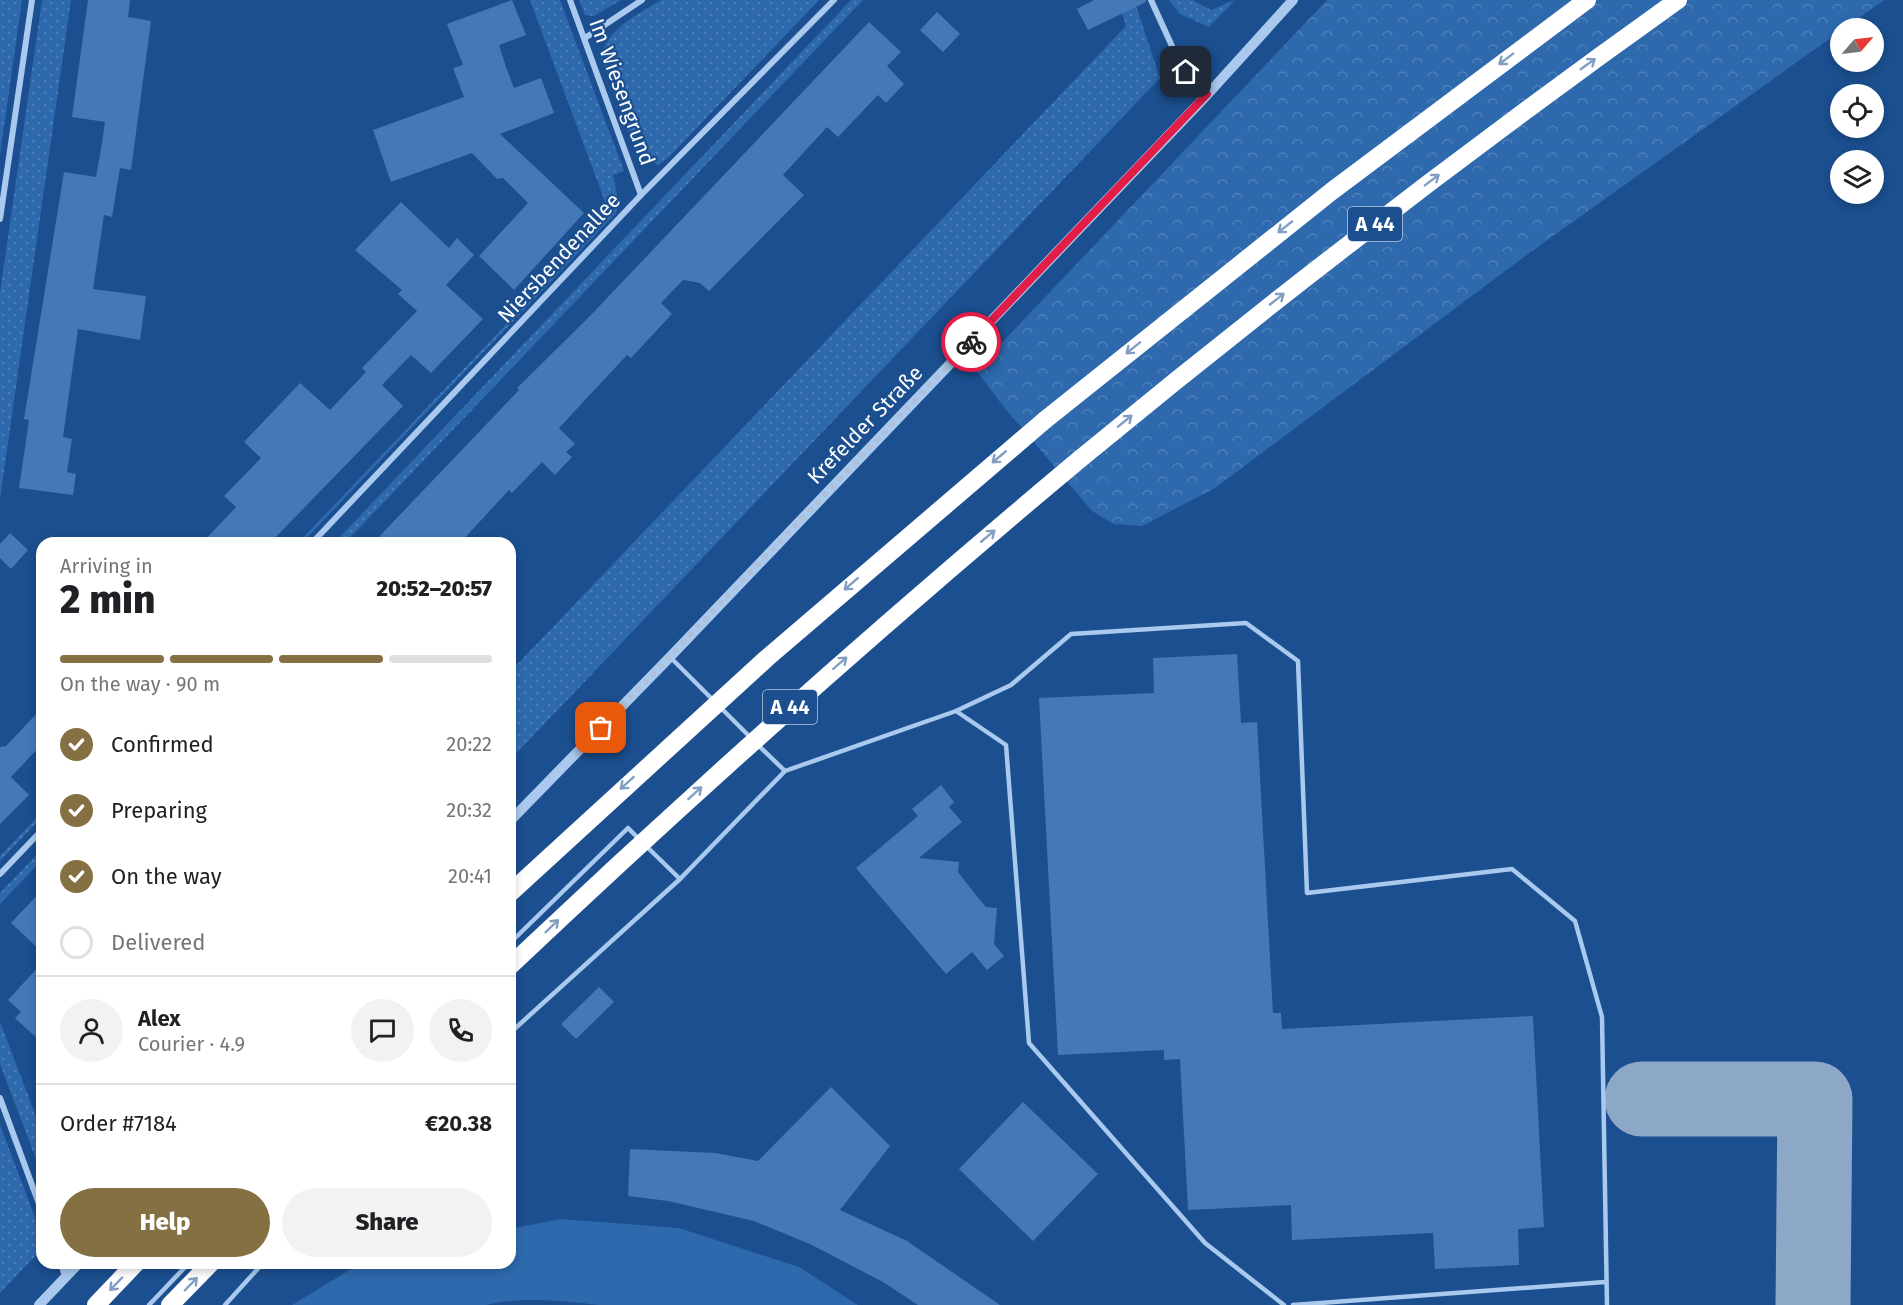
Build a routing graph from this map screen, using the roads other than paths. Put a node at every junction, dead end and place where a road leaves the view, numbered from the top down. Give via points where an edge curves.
1 (32, 0) edge
2 (570, 0) edge
3 (642, 0) edge
4 (834, 0) edge
5 (1151, 0) edge
6 (1293, 0) edge
7 (1587, 0) edge
8 (1678, 0) edge
9 (585, 38) junction
10 (1207, 94) junction
11 (641, 195) junction
12 (0, 219) edge
13 (318, 537) edge
14 (670, 657) junction
15 (956, 711) junction
16 (785, 771) junction
17 (516, 815) edge
18 (36, 836) edge
19 (0, 874) edge
20 (680, 879) junction
21 (516, 888) edge
22 (516, 937) edge
23 (516, 960) edge
24 (516, 1028) edge
25 (0, 1098) edge
26 (36, 1196) edge
27 (63, 1269) edge
28 (73, 1269) edge
29 (130, 1269) edge
30 (183, 1269) edge
31 (205, 1269) edge
32 (258, 1269) edge
33 (66, 1277) junction
34 (1605, 1282) junction
35 (39, 1305) edge
36 (96, 1305) edge
37 (149, 1305) edge
38 (170, 1305) edge
39 (225, 1305) edge
40 (1284, 1305) edge
41 (1293, 1305) edge
42 (1607, 1305) edge

1 - 12 street
2 - 9 street, Im Wiesengrund
3 - 9 street
4 - 11 street, Niersbendenallee
5 - 10 street via 1177,57
6 - 10 street, Krefelder Straße
7 -> 21 highway, A 44, bridge via 1323,198 1045,420 767,658
23 -> 8 highway, A 44, bridge via 761,733 1080,459 1326,261
9 - 11 street, Im Wiesengrund
10 - 14 street, Krefelder Straße
11 - 13 street, Niersbendenallee
14 - 16 lane
14 - 17 street, Krefelder Straße
15 - 16 lane
15 - 34 lane via 1011,685 1071,634 1246,623 1298,661 1307,893 1512,869 1575,921 1602,1017
15 - 40 lane via 1006,745 1029,1043 1205,1243
16 - 20 lane
18 - 19 street
20 - 22 lane via 628,828
20 - 24 lane
25 - 26 street
27 - 33 street
28 - 33 street
29 -> 36 highway
30 - 37 lane
38 -> 31 highway
32 - 39 lane
33 - 35 street
34 - 41 lane
34 - 42 lane

